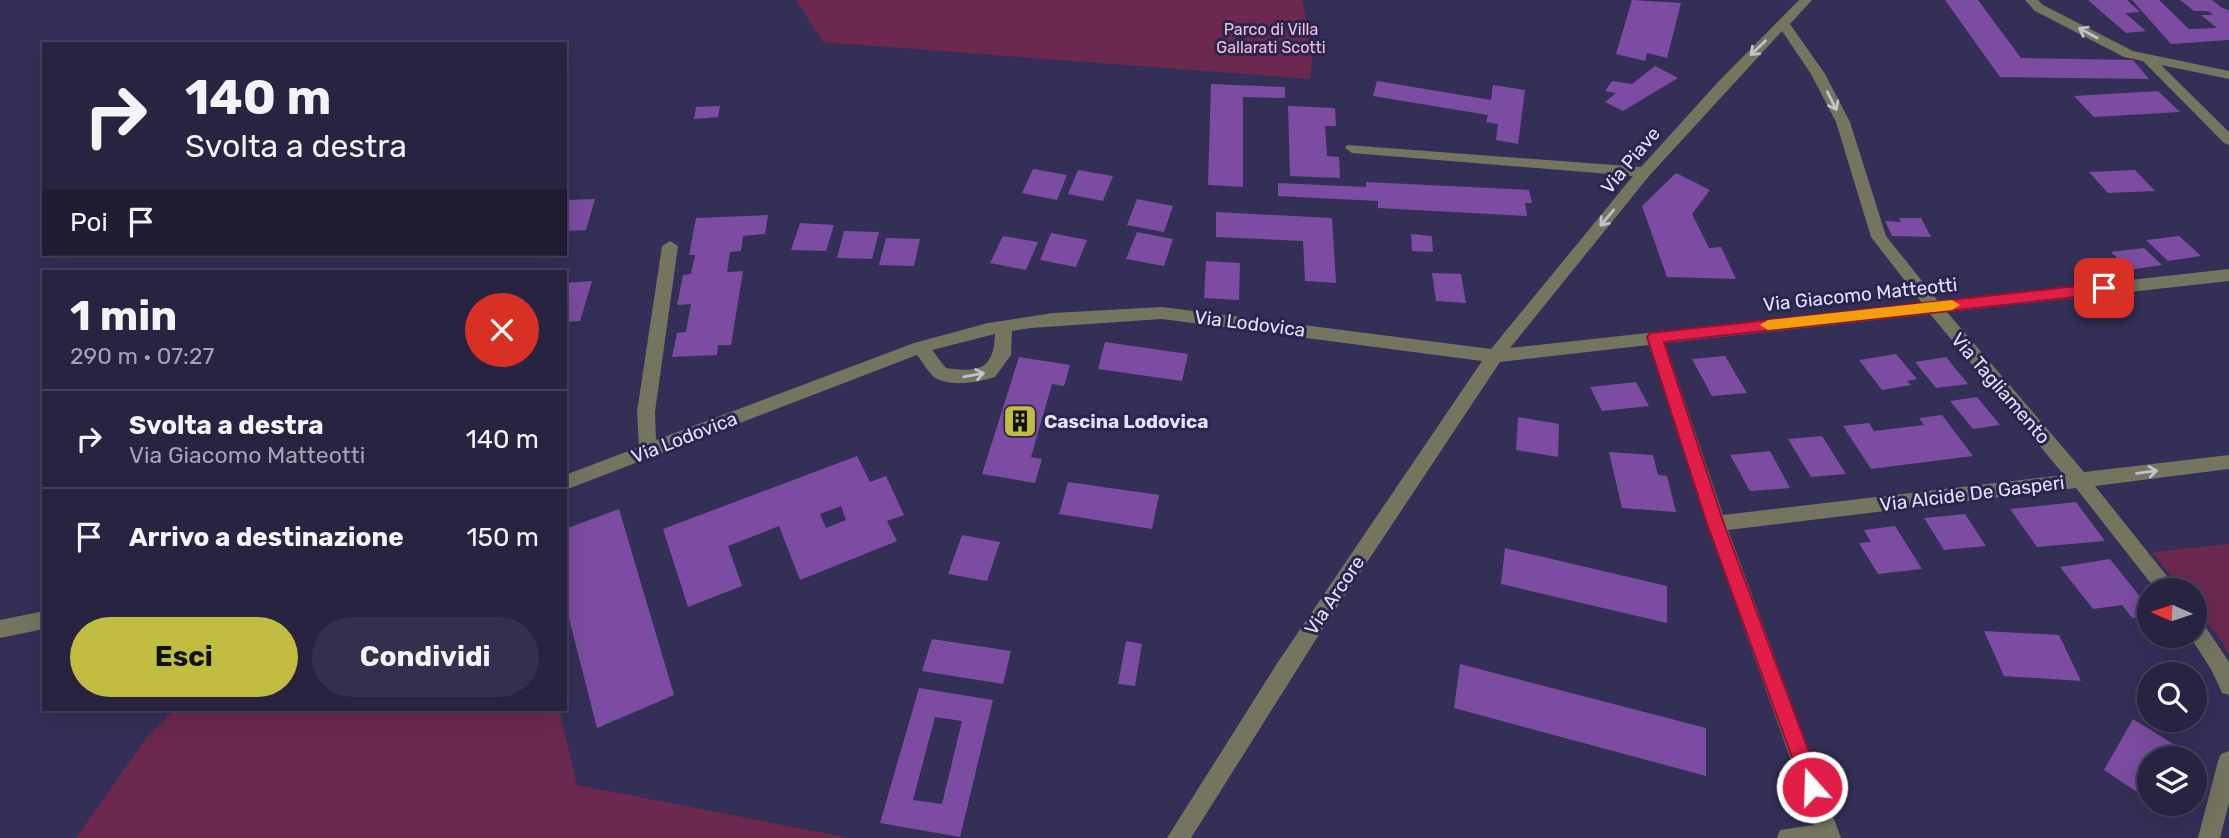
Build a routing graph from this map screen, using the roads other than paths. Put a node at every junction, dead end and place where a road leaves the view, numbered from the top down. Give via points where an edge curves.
1 (1806, 0) edge
2 (2031, 0) edge
3 (1783, 23) junction
4 (2148, 60) junction
5 (2229, 75) edge
6 (2229, 140) edge
7 (1352, 148) dead end
8 (1645, 172) junction
9 (670, 246) dead end
10 (2229, 275) edge
11 (1934, 307) junction
12 (1004, 326) junction
13 (1655, 337) junction
14 (920, 347) junction
15 (1495, 356) junction
16 (648, 451) junction
17 (2229, 463) edge
18 (2080, 480) junction
19 (567, 482) edge
20 (1716, 524) junction
21 (2158, 578) edge
22 (42, 620) edge
23 (0, 629) edge
24 (2207, 646) edge
25 (2229, 686) edge
26 (2229, 761) edge
27 (1830, 837) edge
28 (1178, 838) edge
29 (1788, 838) edge
30 (2209, 838) edge

1 - 3 street, Via Piave
4 -> 2 street via 2109,45
3 -> 8 street, Via Piave
3 -> 11 street, Via Tagliamento via 1843,122 1879,237
4 - 5 street
4 - 6 street
7 - 8 street
8 -> 15 street, Via Piave
9 - 16 street via 646,412
10 - 11 street, Via Giacomo Matteotti
11 - 13 street, Via Giacomo Matteotti
11 - 18 street, Via Tagliamento
12 - 14 street, Via Lodovica
14 -> 12 street via 941,373 964,377 989,372 1003,355
12 - 15 street, Via Lodovica via 1077,316 1163,313
13 - 15 street, Via Giacomo Matteotti
13 - 20 street
14 - 16 street, Via Lodovica
15 - 28 street, Via Arcore
16 - 19 street, Via Lodovica
18 -> 17 street, Via Alcide De Gasperi
18 - 20 street, Via Alcide De Gasperi
18 - 21 street, Via Tagliamento
20 - 27 street
22 - 23 street
24 - 25 street
26 - 30 street
27 - 29 street

